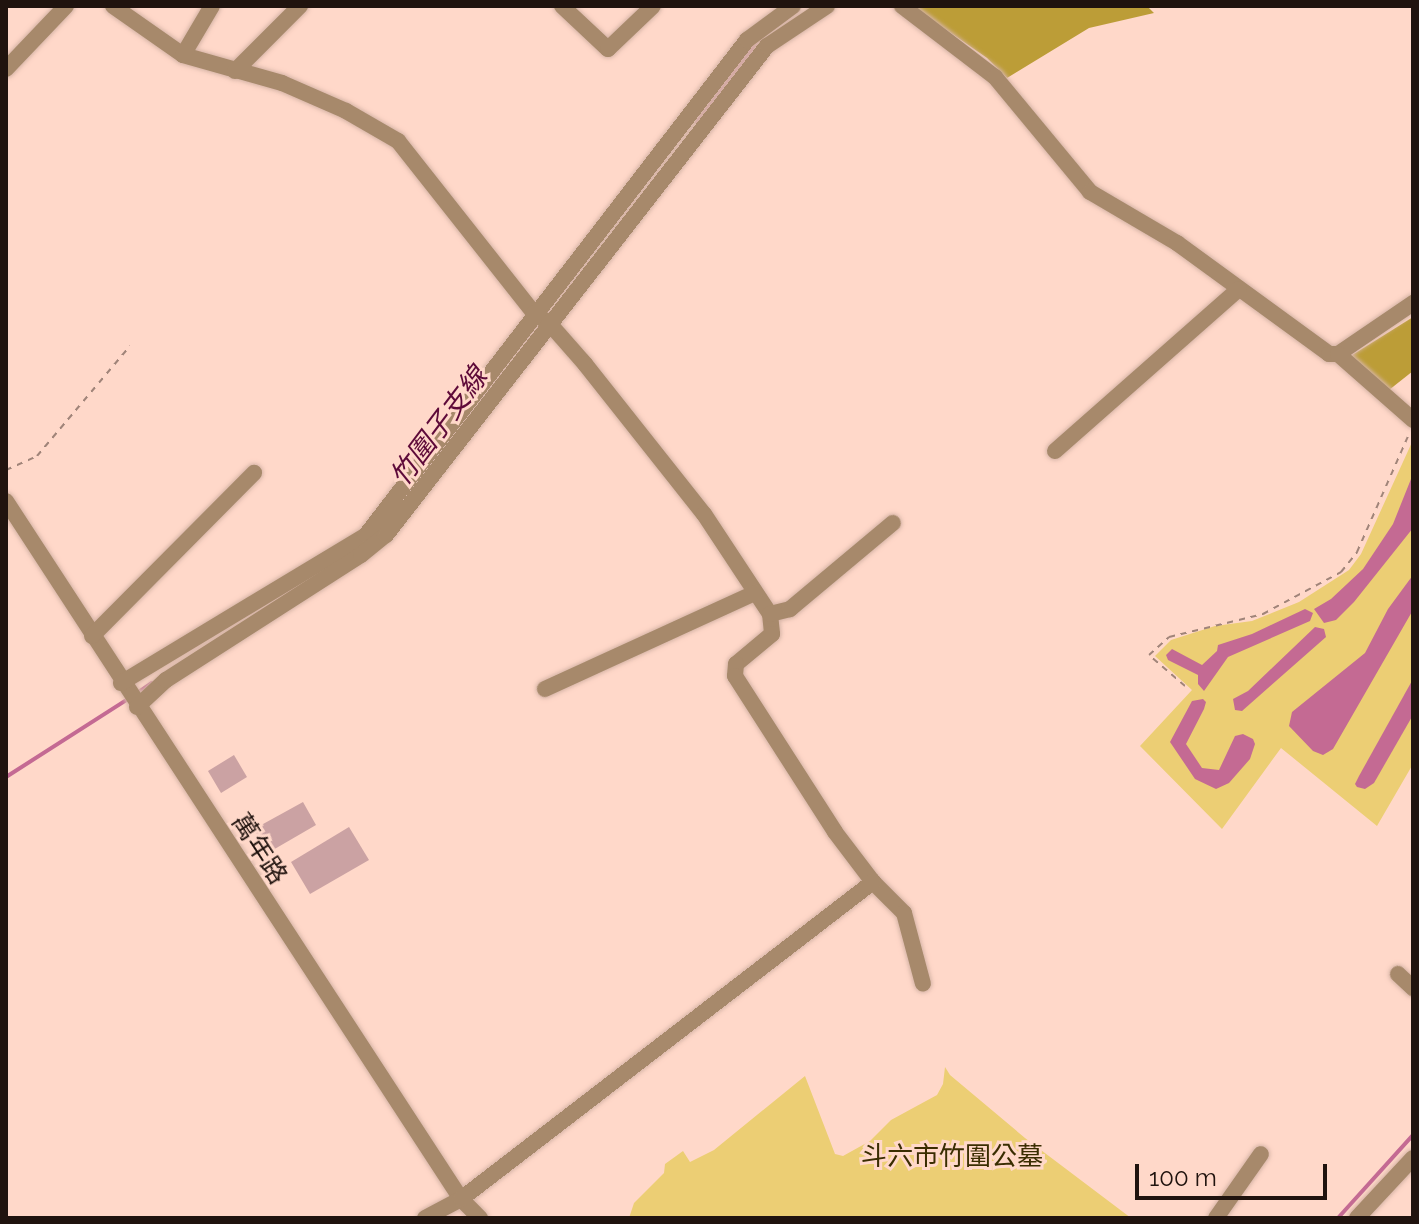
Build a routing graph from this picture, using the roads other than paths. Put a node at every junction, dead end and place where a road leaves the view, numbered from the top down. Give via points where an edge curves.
1 (66, 6) edge
2 (113, 6) edge
3 (212, 6) edge
4 (300, 6) edge
5 (562, 6) edge
6 (653, 6) edge
7 (793, 6) edge
8 (827, 6) edge
9 (902, 6) edge
10 (183, 55) junction
11 (6, 69) edge
12 (235, 71) junction
13 (1239, 289) junction
14 (1413, 303) edge
15 (534, 313) junction
16 (549, 323) junction
17 (1338, 354) junction
18 (1413, 420) edge
19 (1055, 451) dead end
20 (254, 473) dead end
21 (6, 501) edge
22 (893, 523) dead end
23 (755, 593) junction
24 (770, 614) junction
25 (92, 636) junction
26 (121, 683) junction
27 (545, 689) dead end
28 (137, 707) junction
29 (873, 882) junction
30 (1398, 974) dead end
31 (923, 984) dead end
32 (1413, 988) edge
33 (1261, 1154) dead end
34 (1413, 1158) edge
35 (461, 1199) junction
36 (425, 1218) edge
37 (480, 1218) edge
38 (1216, 1218) edge
39 (1357, 1218) edge

1 - 11 street
2 - 10 street
3 - 10 street
4 - 12 street
5 - 6 street via 608,49
7 - 15 street via 747,40
8 - 16 street via 767,46
9 - 13 street via 995,77 1090,192 1177,243
10 - 12 street
12 - 15 street via 282,83 398,141
13 - 17 street via 1329,354
13 - 19 street
14 - 17 street
15 - 16 street
15 - 26 street via 366,535
16 - 23 street via 704,514
16 - 28 street via 386,535 166,680
17 - 18 street
20 - 25 street
21 - 25 street, 萬年路
22 - 24 street via 790,609
23 - 24 street
23 - 27 street
24 - 29 street via 772,634 736,664 735,676
25 - 26 street, 萬年路
26 - 28 street, 萬年路
28 - 35 street, 萬年路
29 - 31 street via 904,913
29 - 35 street
30 - 32 street
33 - 38 street
34 - 39 street
35 - 36 street
35 - 37 street, 萬年路

